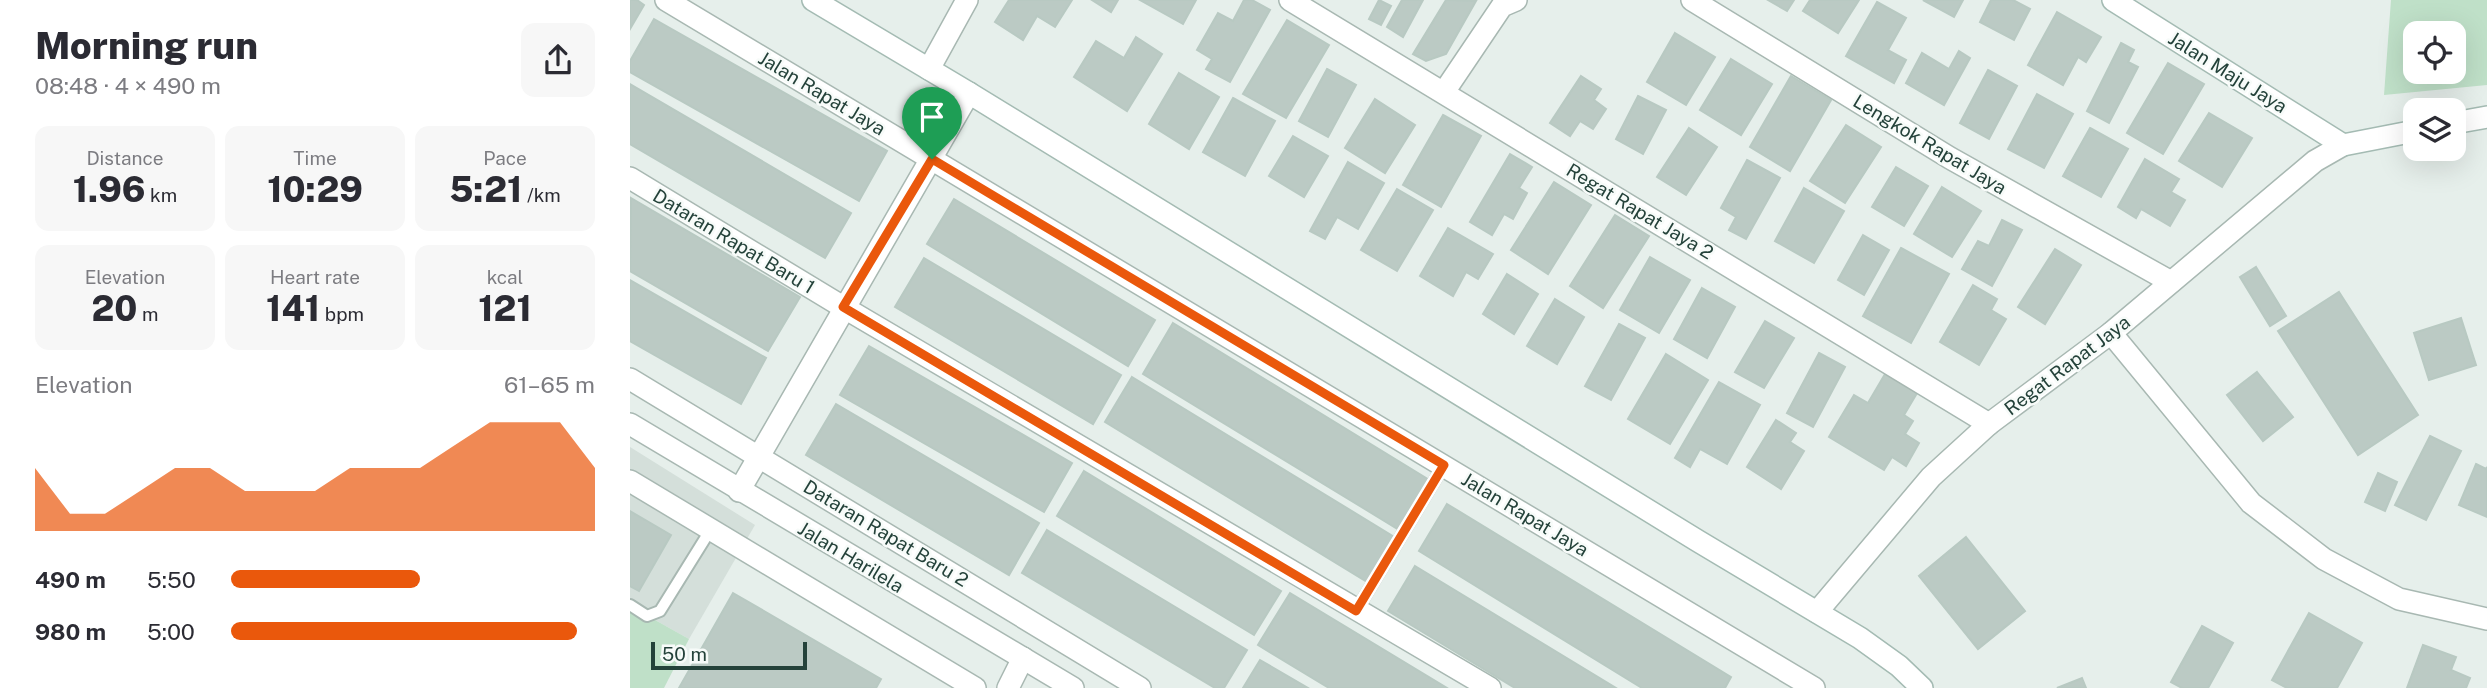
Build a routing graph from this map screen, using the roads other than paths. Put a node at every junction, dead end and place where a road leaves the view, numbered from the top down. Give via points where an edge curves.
1 (666, 0) edge
2 (813, 0) edge
3 (967, 0) edge
4 (1290, 0) edge
5 (1516, 0) edge
6 (1692, 0) edge
7 (2113, 0) edge
8 (929, 69) junction
9 (1444, 92) junction
10 (969, 93) junction
11 (2487, 117) edge
12 (2466, 121) edge
13 (2403, 133) edge
14 (2343, 145) junction
15 (932, 159) junction
16 (630, 178) edge
17 (2171, 282) junction
18 (843, 307) junction
19 (2111, 333) junction
20 (630, 380) edge
21 (630, 424) edge
22 (1989, 424) junction
23 (758, 456) junction
24 (1444, 465) junction
25 (630, 481) edge
26 (739, 491) junction
27 (711, 529) junction
28 (630, 605) edge
29 (1356, 611) junction
30 (1817, 612) junction
31 (2487, 619) edge
32 (1023, 658) junction
33 (1807, 687) edge
34 (975, 688) edge
35 (1009, 688) edge
36 (1073, 688) edge
37 (1140, 688) edge
38 (1490, 688) edge
39 (1923, 688) edge

1 - 15 street, Jalan Rapat Jaya
2 - 8 street
3 - 8 street
4 - 9 street, Regat Rapat Jaya 2
5 - 9 street via 1502,6
6 - 17 street, Lengkok Rapat Jaya via 1950,158
7 - 14 street, Jalan Maju Jaya
8 - 10 street
9 - 22 street, Regat Rapat Jaya 2
10 - 15 street
10 - 30 street
11 - 12 street
13 - 14 street, Regat Rapat Jaya
14 - 17 street, Regat Rapat Jaya via 2315,161
15 - 18 street
15 - 24 street, Jalan Rapat Jaya
16 - 18 street, Dataran Rapat Baru 1
17 - 19 street, Regat Rapat Jaya
18 - 23 street
18 - 29 street, Dataran Rapat Baru 1
19 - 22 street, Regat Rapat Jaya
19 - 31 street via 2251,503 2324,559 2399,599
20 - 23 street, Dataran Rapat Baru 2
21 - 26 street, Jalan Harilela
22 - 30 street, Regat Rapat Jaya via 1931,477
23 - 26 street
23 - 37 street, Dataran Rapat Baru 2
24 - 29 lane
24 - 33 street, Jalan Rapat Jaya
25 - 27 street
26 - 32 street, Jalan Harilela
27 - 28 lane via 660,611 647,616
27 - 34 street
29 - 38 street, Dataran Rapat Baru 1
30 - 39 street via 1860,638
32 - 35 street
32 - 36 street, Jalan Harilela

